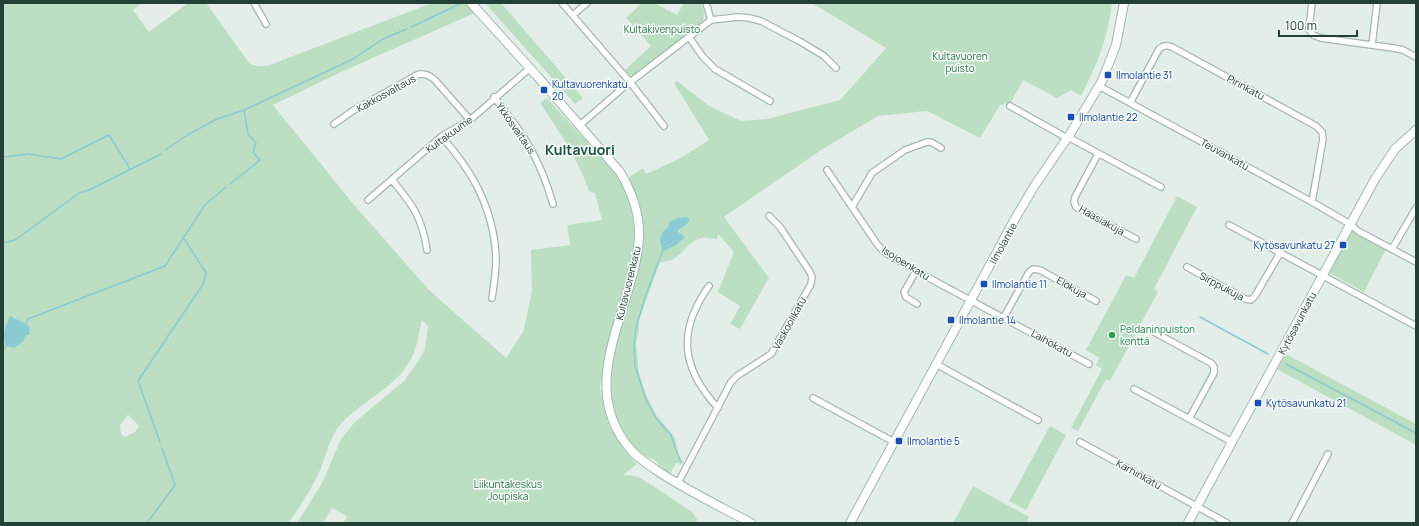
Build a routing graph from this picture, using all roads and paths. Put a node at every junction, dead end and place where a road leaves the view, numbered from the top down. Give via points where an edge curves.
1 (254, 3) edge
2 (471, 3) edge
3 (562, 3) edge
4 (587, 3) edge
5 (706, 3) edge
6 (1124, 3) edge
7 (1312, 3) edge
8 (1377, 3) edge
9 (573, 15) junction
10 (711, 20) junction
11 (266, 24) dead end
12 (689, 37) junction
13 (1372, 45) junction
14 (1416, 57) edge
15 (530, 68) junction
16 (836, 68) dead end
17 (630, 82) junction
18 (1099, 86) junction
19 (494, 98) junction
20 (770, 101) dead end
21 (1130, 103) junction
22 (1010, 106) dead end
23 (470, 120) junction
24 (334, 124) dead end
25 (580, 125) junction
26 (664, 126) dead end
27 (1416, 130) edge
28 (442, 136) junction
29 (1068, 137) junction
30 (941, 148) dead end
31 (1098, 154) junction
32 (827, 170) dead end
33 (392, 180) junction
34 (1161, 187) dead end
35 (368, 200) dead end
36 (1312, 202) junction
37 (553, 204) dead end
38 (852, 207) junction
39 (1416, 208) edge
40 (769, 216) dead end
41 (1350, 224) junction
42 (1229, 225) dead end
43 (1136, 239) dead end
44 (1392, 249) junction
45 (427, 250) dead end
46 (1280, 253) junction
47 (1416, 262) edge
48 (1187, 267) dead end
49 (916, 271) junction
50 (1323, 276) junction
51 (709, 286) dead end
52 (492, 298) dead end
53 (972, 300) junction
54 (1096, 301) dead end
55 (917, 304) dead end
56 (1004, 317) junction
57 (1416, 326) edge
58 (1154, 332) dead end
59 (936, 364) junction
60 (1089, 364) dead end
61 (1134, 389) dead end
62 (813, 398) dead end
63 (718, 408) junction
64 (1189, 419) junction
65 (1038, 420) dead end
66 (894, 442) junction
67 (1080, 442) dead end
68 (1232, 442) junction
69 (1328, 454) dead end
70 (678, 483) junction
71 (1197, 507) junction
72 (751, 523) edge
73 (850, 523) edge
74 (1188, 523) edge
75 (1227, 523) edge
76 (1292, 523) edge

1 - 11 street
2 - 15 street, Kultavuorenkatu
3 - 9 street
4 - 9 street
5 - 10 street
6 - 18 street, Ilmolantie via 1116,44
7 - 13 street via 1308,29 1313,34 1321,38
8 - 13 street
9 - 17 street
10 - 12 street
10 - 16 street via 738,17 761,21 824,56
12 - 17 street
12 - 20 street via 703,57 715,68
13 - 14 street via 1403,50
15 - 19 street, Kultakuume
15 - 25 street, Kultavuorenkatu
17 - 25 street
17 - 26 street
18 - 21 street, Teuvankatu
18 - 29 street, Ilmolantie
19 - 23 street, Kultakuume
19 - 37 street, Ykkösvaltaus via 531,147
21 - 36 street, Teuvankatu
21 - 36 street, Pirinkatu via 1160,49 1163,46 1172,47 1316,126 1322,132
22 - 29 street
23 - 24 street, Kakkosvaltaus via 435,80 419,74
23 - 28 street, Kultakuume
25 - 70 street, Kultavuorenkatu via 627,182 638,221 637,254 607,366 606,393 609,409 615,425 633,452
27 - 41 street, Kytösavunkatu via 1395,149 1382,167
28 - 33 street, Kultakuume
28 - 52 street via 467,169 487,210 496,257
29 - 31 street
29 - 53 street, Ilmolantie via 1035,185
30 - 38 street via 927,142 905,150 872,173
31 - 34 street
31 - 43 street, Haasiakuja via 1075,197 1076,207
32 - 38 street, Isojoenkatu
33 - 35 street, Kultakuume
33 - 45 street via 416,213 424,232
36 - 41 street, Teuvankatu
38 - 49 street, Isojoenkatu via 883,251
39 - 44 street
40 - 63 street, Vaskoolikatu via 780,227 810,272 811,284 771,354 734,379
41 - 44 street, Teuvankatu
41 - 50 street, Kytösavunkatu
42 - 46 street
44 - 47 street, Teuvankatu
46 - 48 street, Sirppukuja via 1251,300
46 - 50 street
49 - 53 street, Isojoenkatu
49 - 55 street via 904,292 906,297
50 - 57 street
50 - 68 street, Kytösavunkatu
51 - 63 street via 692,316 687,342 692,370 698,383
53 - 56 street, Laihokatu
53 - 59 street, Ilmolantie
54 - 56 street, Elokuja via 1040,270 1033,269
56 - 60 street, Laihokatu
58 - 64 street via 1214,367 1214,373
59 - 65 street
59 - 66 street, Ilmolantie
61 - 64 street
62 - 66 street
63 - 70 street, Vaskoolikatu
64 - 68 street
66 - 73 street, Ilmolantie
67 - 71 street, Karhinkatu
68 - 71 street, Kytösavunkatu
69 - 76 street
70 - 72 street, Kultavuorenkatu
71 - 74 street, Kytösavunkatu
71 - 75 street, Karhinkatu

